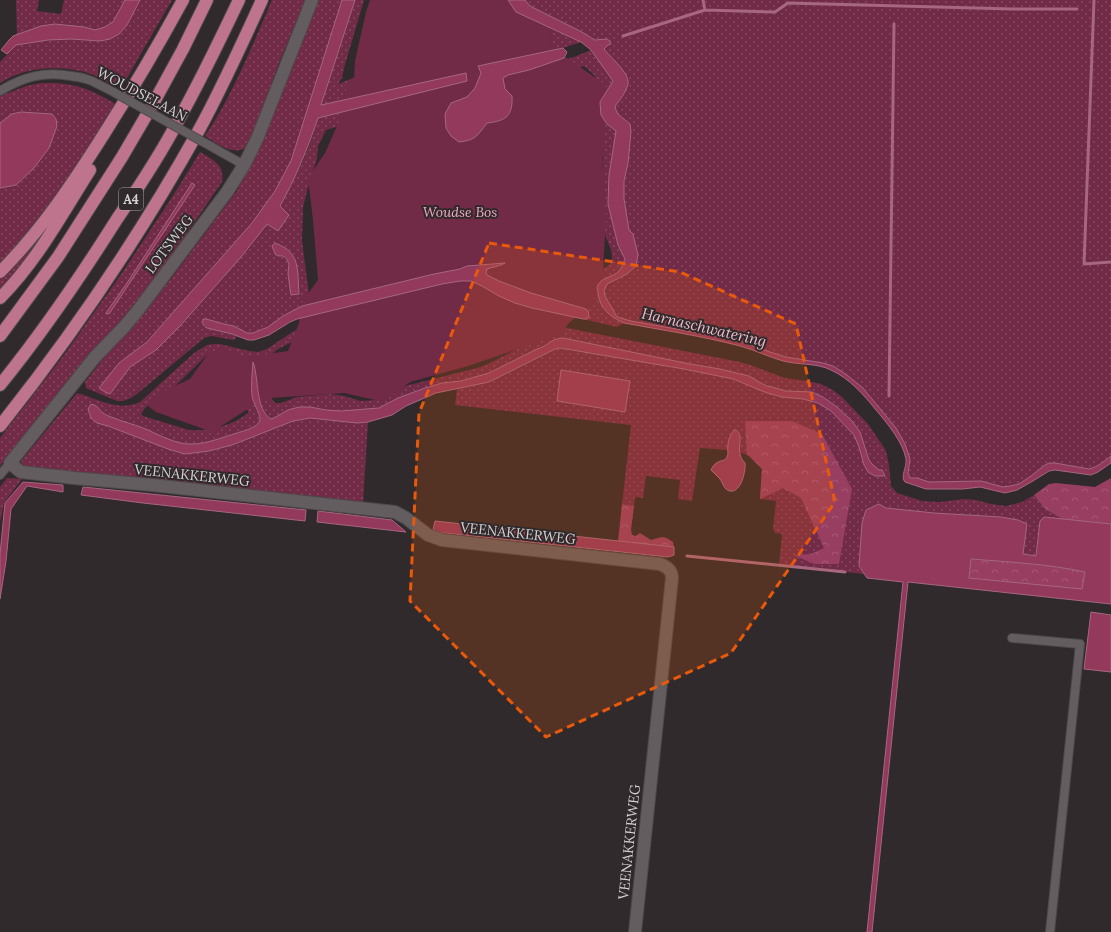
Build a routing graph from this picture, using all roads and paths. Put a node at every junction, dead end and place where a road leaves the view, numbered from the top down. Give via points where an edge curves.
1 (182, 0) edge
2 (207, 0) edge
3 (239, 0) edge
4 (262, 0) edge
5 (312, 0) edge
6 (0, 91) edge
7 (123, 103) junction
8 (244, 165) junction
9 (0, 272) edge
10 (0, 298) edge
11 (0, 336) edge
12 (0, 385) edge
13 (0, 426) edge
14 (10, 463) junction
15 (0, 475) edge
16 (1012, 638) dead end
17 (634, 932) edge
18 (1050, 932) edge

1 - 7 highway
2 - 11 highway, A4 via 183,49 122,157 58,257
3 - 12 highway, A4 via 179,120 146,175 83,273
4 - 13 highway, A4 via 242,46 199,130 133,241 46,367
5 - 8 street, LOTSWEG via 257,139
6 - 8 street, WOUDSELAAN, bridge via 11,84 35,76 61,74 86,78
7 - 9 highway via 50,214
7 - 10 highway via 111,136 58,222 38,253
8 - 14 street, LOTSWEG via 227,192 139,309 94,357
14 - 15 street, LOTSWEG
14 - 17 street, VEENAKKERWEG via 21,472 395,512 428,535 442,540 666,566 672,578
16 - 18 street via 1080,644

